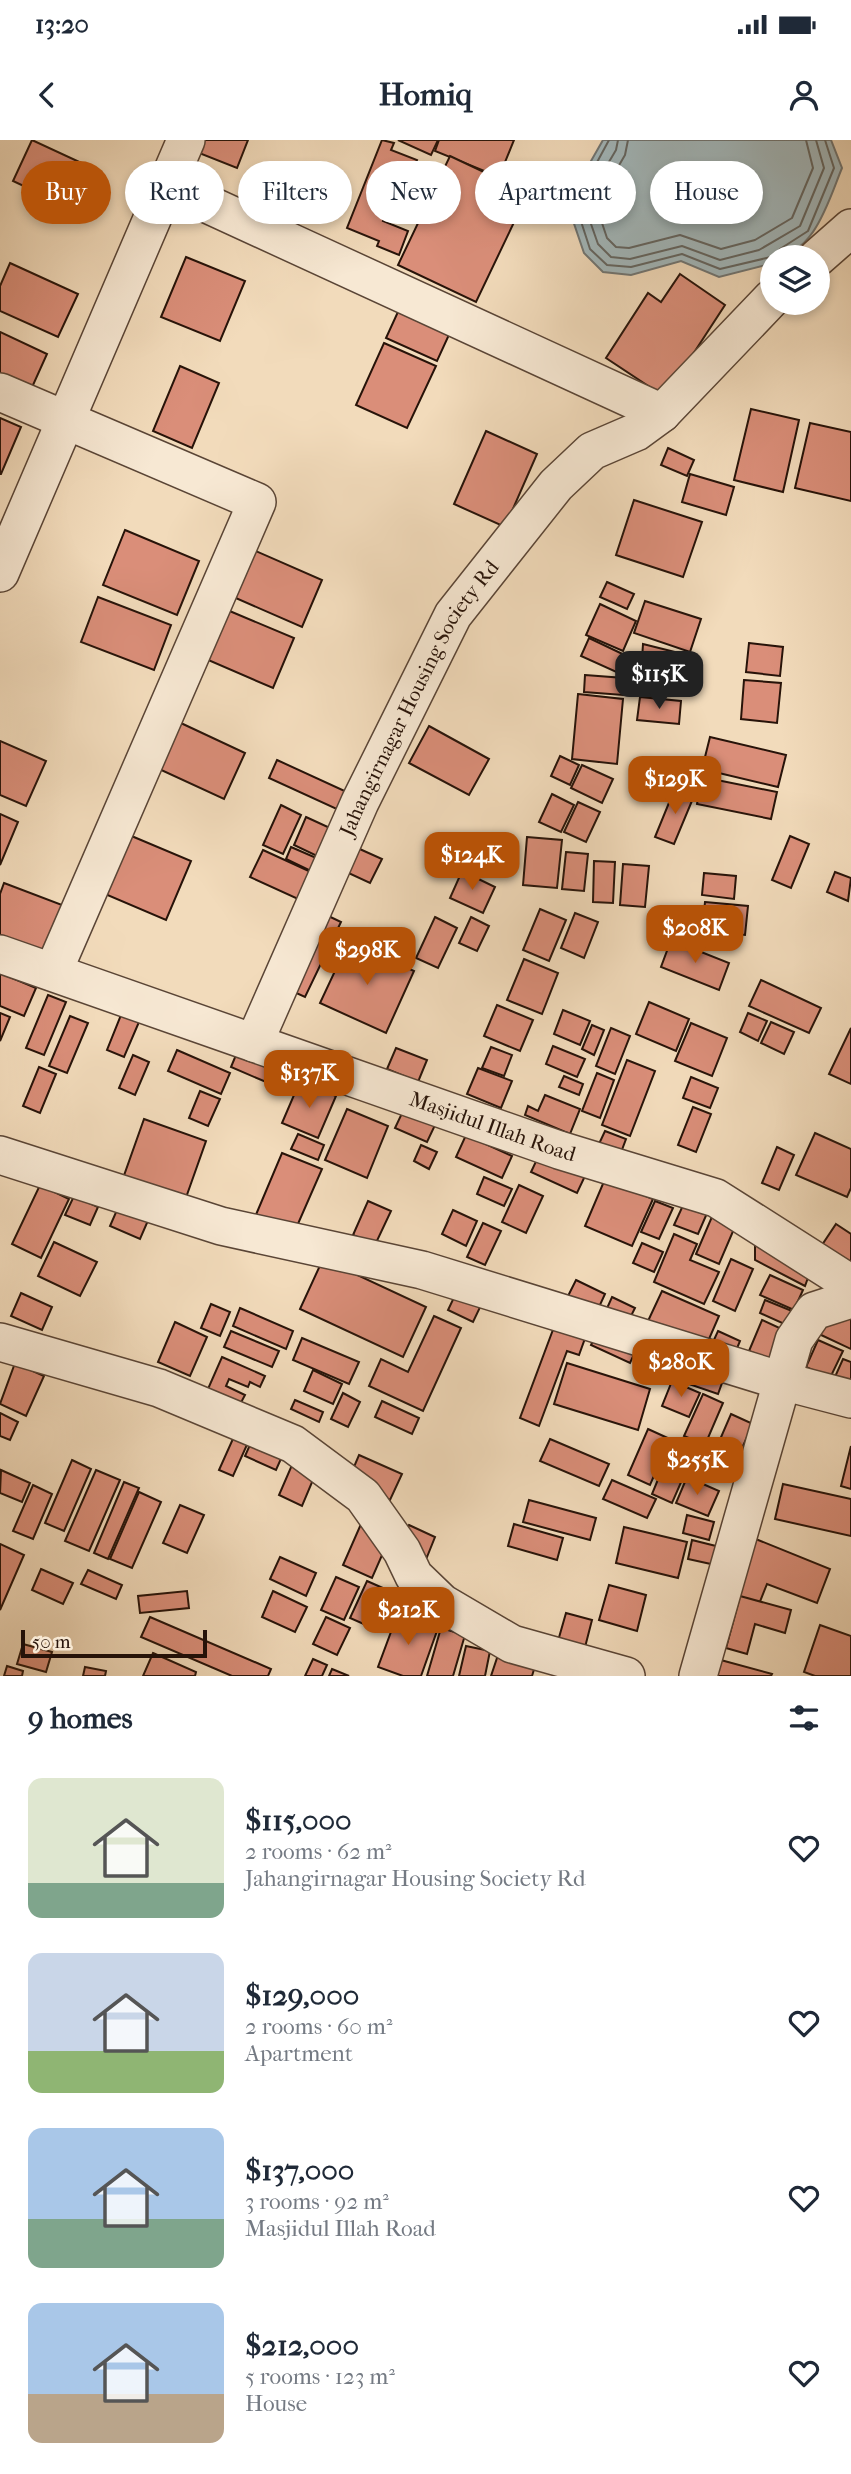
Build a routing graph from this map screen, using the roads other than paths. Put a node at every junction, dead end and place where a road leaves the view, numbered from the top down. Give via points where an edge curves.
1 (186, 140) edge
2 (177, 161) edge
3 (224, 212) edge
4 (150, 224) edge
5 (851, 228) edge
6 (830, 247) edge
7 (760, 311) edge
8 (0, 392) edge
9 (662, 413) junction
10 (67, 421) junction
11 (0, 573) edge
12 (0, 954) edge
13 (53, 972) junction
14 (254, 1043) junction
15 (0, 1155) edge
16 (851, 1284) edge
17 (851, 1299) edge
18 (0, 1342) edge
19 (782, 1381) junction
20 (851, 1399) edge
21 (626, 1676) edge
22 (698, 1676) edge

1 - 2 street
3 - 9 street
4 - 10 street
5 - 6 street
7 - 9 street, Jahangirnagar Housing Society Rd
8 - 10 street
9 - 14 street, Jahangirnagar Housing Society Rd via 636,432 592,452 556,485 453,615 360,802
10 - 11 street
10 - 13 street via 257,502
12 - 13 street, Masjidul Illah Road
13 - 14 street, Masjidul Illah Road
14 - 16 street, Masjidul Illah Road via 559,1150 716,1198
15 - 19 street via 221,1226 422,1270
17 - 19 street via 814,1311 794,1340
18 - 21 street via 159,1388 293,1444 363,1496 414,1576 442,1603 512,1644
19 - 20 street
19 - 22 street

